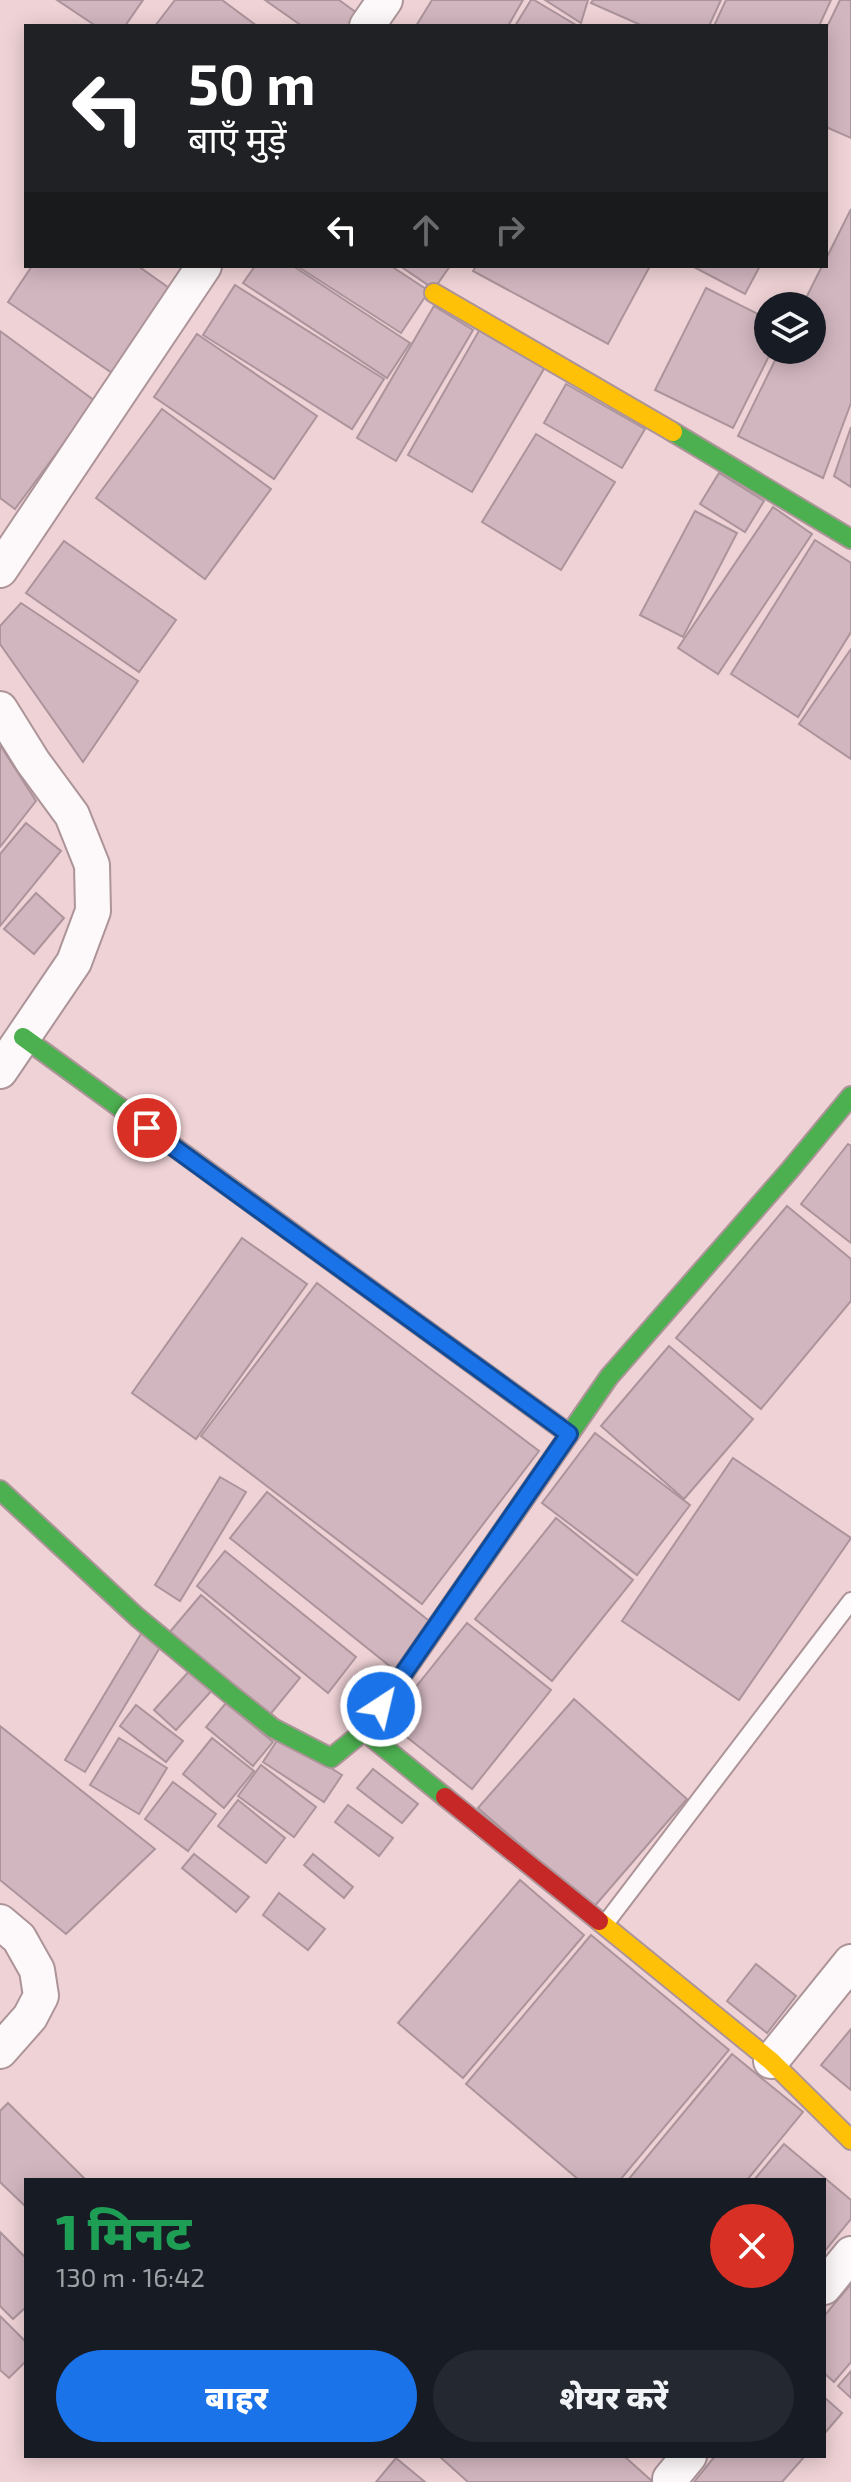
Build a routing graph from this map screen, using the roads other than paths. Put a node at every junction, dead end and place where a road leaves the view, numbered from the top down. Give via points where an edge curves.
1 (385, 0) edge
2 (368, 24) edge
3 (203, 268) edge
4 (434, 293) dead end
5 (851, 539) edge
6 (5, 550) edge
7 (0, 709) edge
8 (23, 1037) junction
9 (0, 1071) edge
10 (851, 1096) edge
11 (569, 1434) junction
12 (0, 1490) edge
13 (851, 1601) edge
14 (364, 1731) junction
15 (0, 1922) edge
16 (604, 1925) junction
17 (851, 1962) edge
18 (0, 2051) edge
19 (771, 2061) junction
20 (851, 2140) edge
21 (851, 2254) edge
22 (826, 2285) edge

1 - 2 street
3 - 6 street
4 - 5 street
7 - 8 street via 72,815 92,865 93,911 74,962
8 - 9 street
8 - 11 street
10 - 11 street via 609,1377
11 - 14 street
12 - 14 street via 137,1617 273,1728 331,1758
13 - 16 lane
14 - 16 street
15 - 18 street via 19,1938 37,1970 41,1996
16 - 19 street
17 - 19 street
19 - 20 street
21 - 22 street

